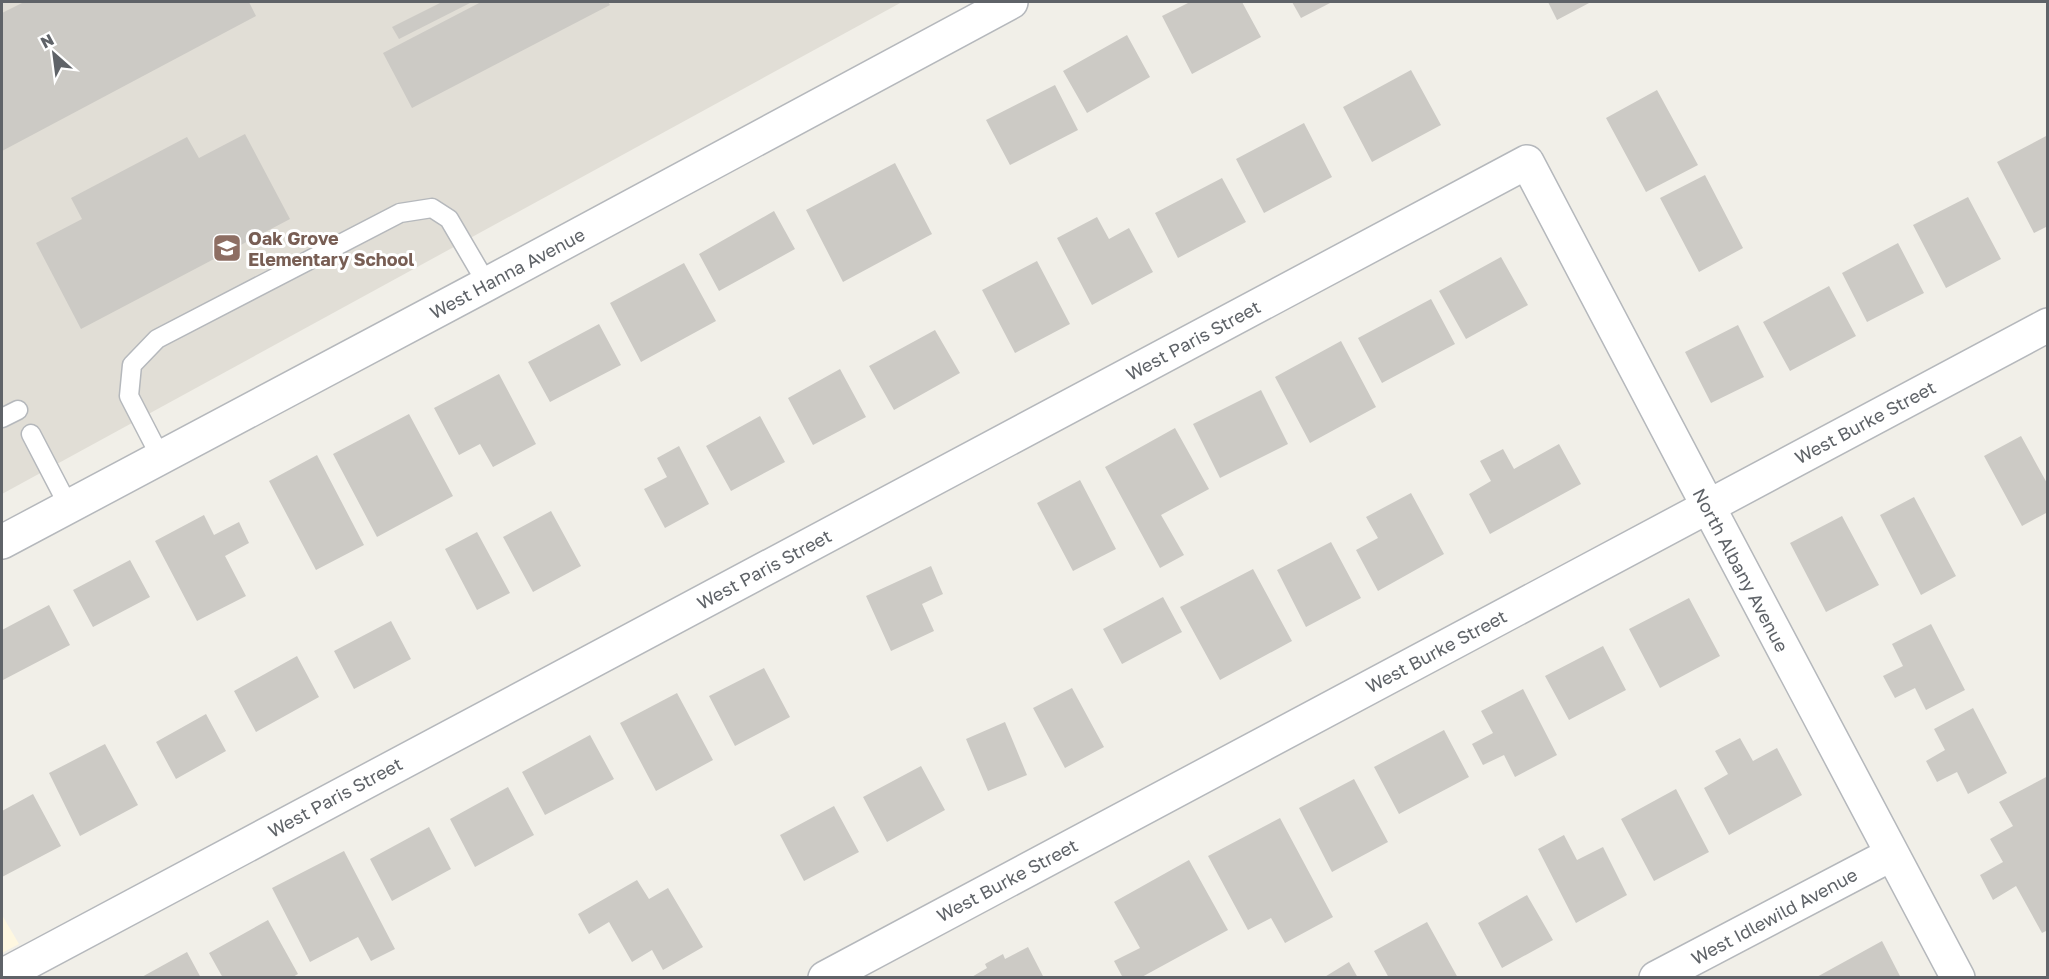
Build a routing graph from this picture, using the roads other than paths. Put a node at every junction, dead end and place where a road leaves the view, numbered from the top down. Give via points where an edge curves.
1 (1011, 2) edge
2 (1527, 162) joint
3 (487, 284) junction
4 (2048, 325) edge
5 (18, 410) dead end
6 (2, 418) edge
7 (31, 434) dead end
8 (161, 458) junction
9 (1707, 506) junction
10 (69, 507) junction
11 (2, 542) edge
12 (1892, 854) junction
13 (2, 976) edge
14 (825, 978) edge
15 (1656, 978) edge
16 (1958, 978) edge

1 - 3 street, West Hanna Avenue
2 - 9 street, North Albany Avenue
2 - 13 street, West Paris Street
3 - 8 street, West Hanna Avenue
3 - 8 lane via 449,219 432,208 400,213 157,339 132,365 129,396
4 - 9 street, West Burke Street
5 - 6 lane
7 - 10 lane
8 - 10 street, West Hanna Avenue
9 - 12 street, North Albany Avenue
9 - 14 street, West Burke Street
10 - 11 street, West Hanna Avenue
12 - 15 street, West Idlewild Avenue
12 - 16 street, North Albany Avenue

